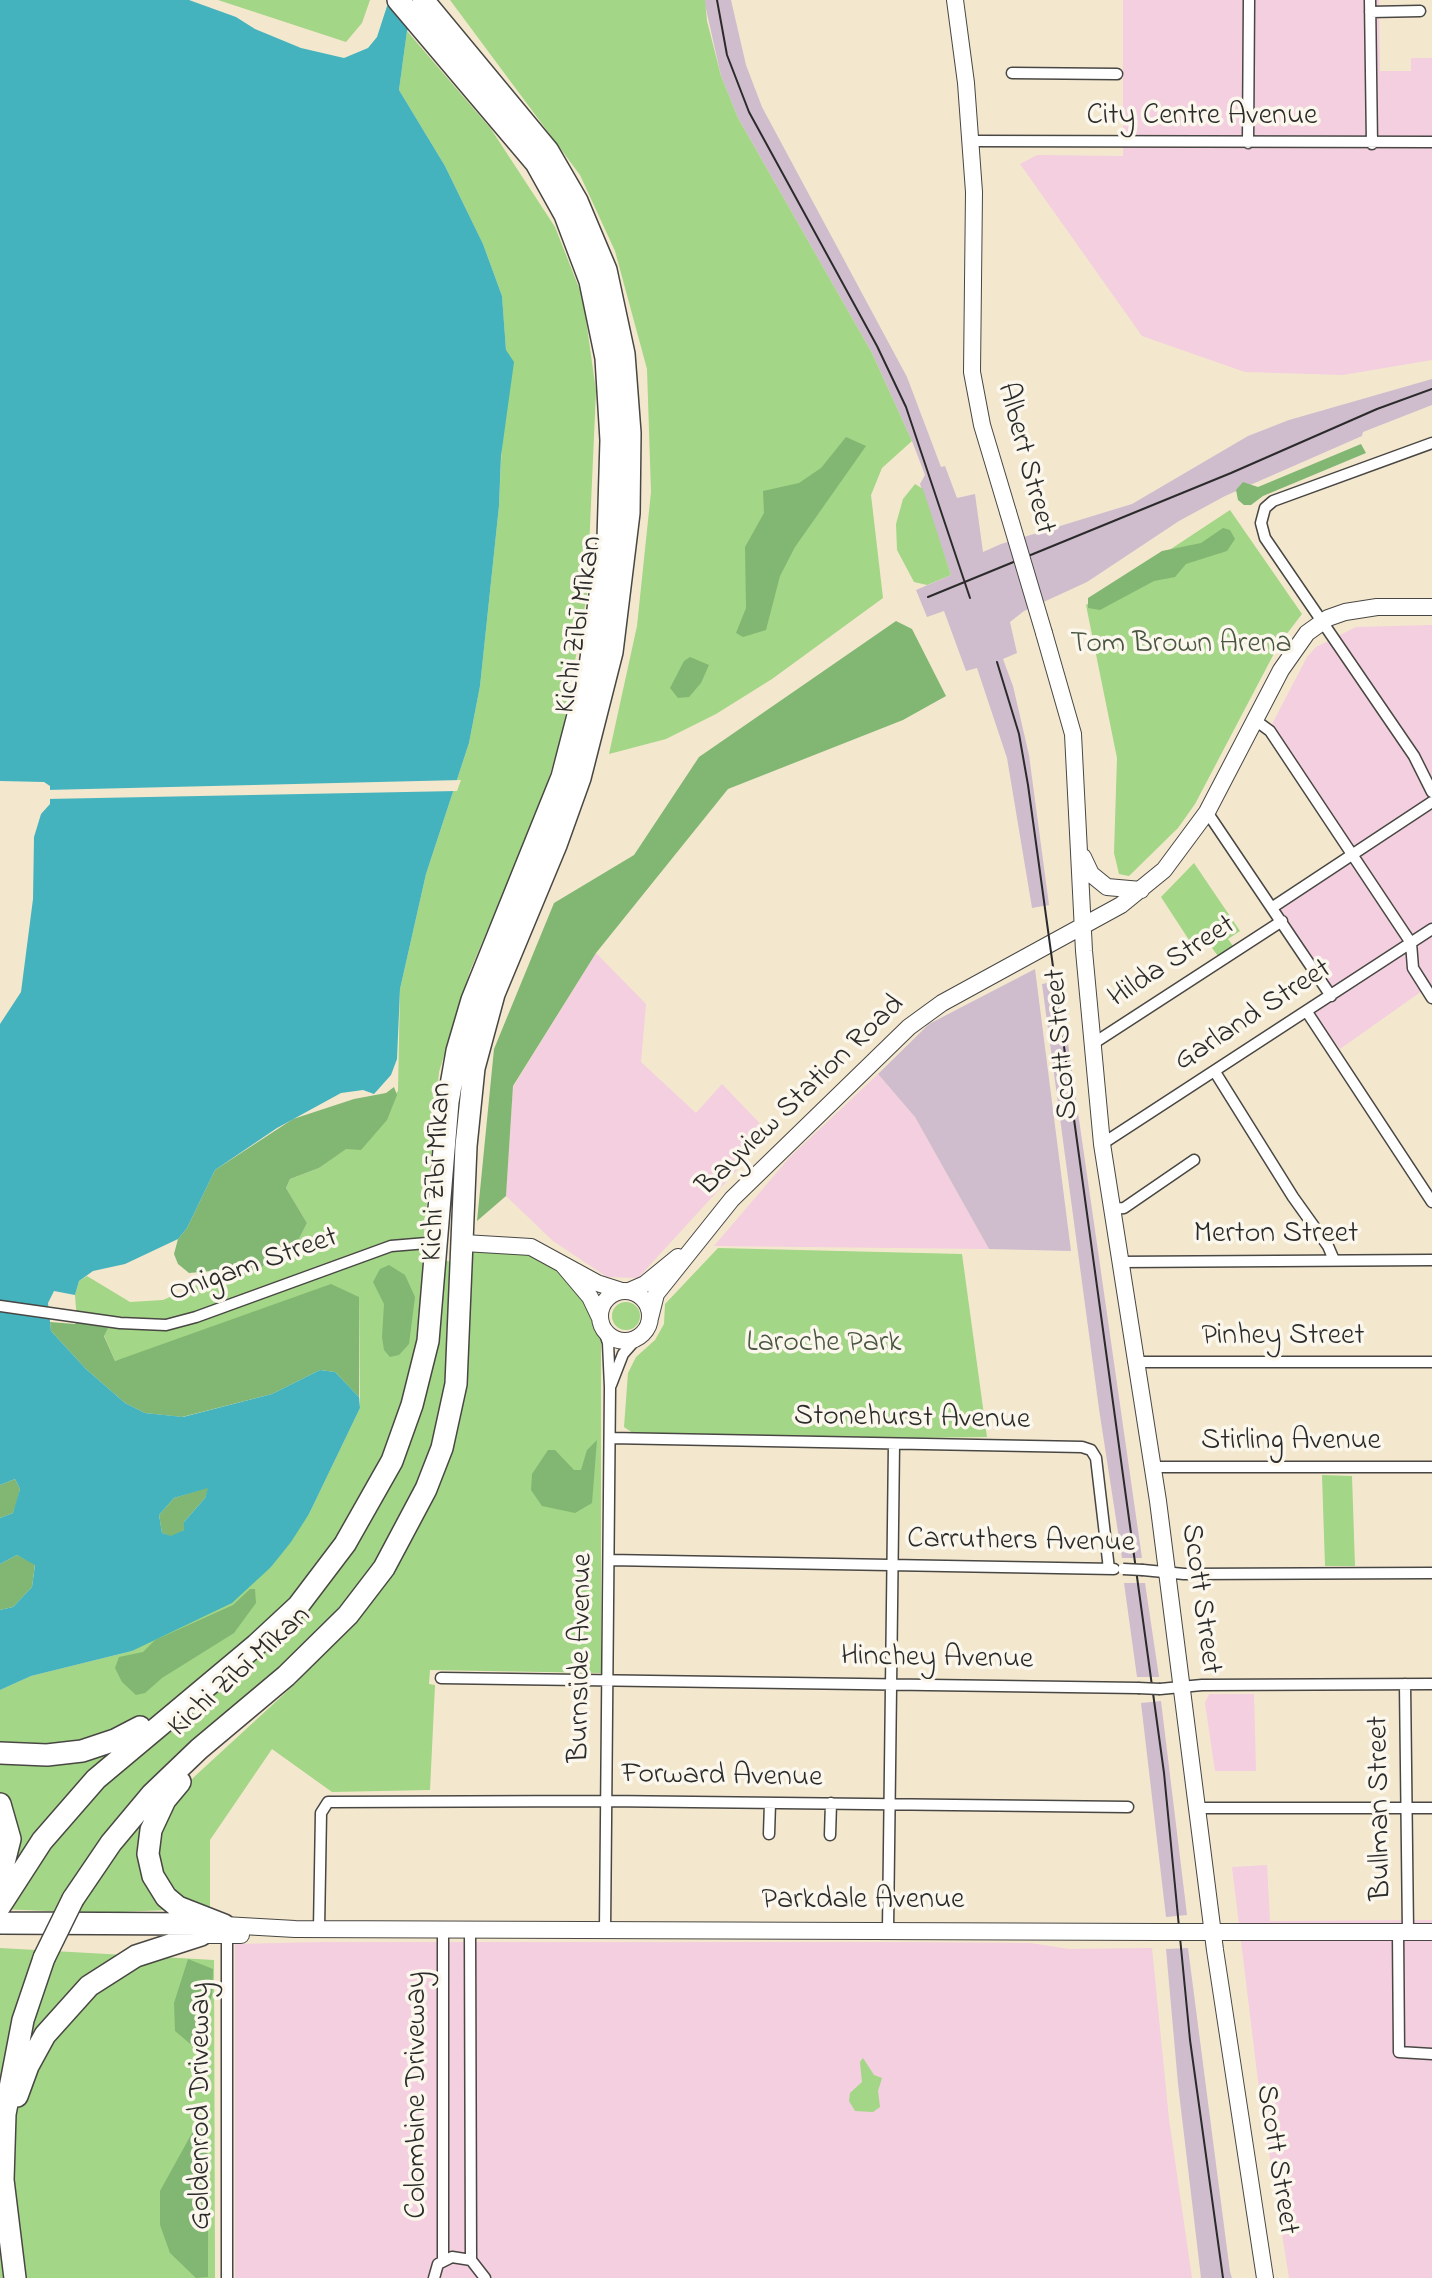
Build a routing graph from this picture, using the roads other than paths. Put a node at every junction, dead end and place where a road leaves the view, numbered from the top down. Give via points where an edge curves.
1 (398, 0) edge
2 (955, 0) edge
3 (1249, 0) edge
4 (1370, 6) edge
5 (1420, 11) dead end
6 (425, 13) edge
7 (1012, 73) dead end
8 (1117, 74) dead end
9 (971, 141) junction
10 (1432, 142) edge
11 (1248, 143) junction
12 (1372, 144) junction
13 (1432, 443) edge
14 (1432, 607) edge
15 (1323, 621) junction
16 (1255, 720) junction
17 (581, 742) junction
18 (1429, 780) edge
19 (1432, 792) edge
20 (1432, 802) edge
21 (1207, 812) junction
22 (556, 820) junction
23 (1079, 846) junction
24 (1352, 855) junction
25 (1141, 890) junction
26 (1273, 907) junction
27 (1282, 921) junction
28 (1083, 926) junction
29 (1432, 929) edge
30 (1411, 943) junction
31 (1331, 996) junction
32 (1432, 998) edge
33 (1307, 1012) junction
34 (1091, 1045) junction
35 (1215, 1072) junction
36 (1102, 1144) junction
37 (1194, 1160) dead end
38 (1432, 1202) edge
39 (1112, 1209) junction
40 (439, 1242) junction
41 (464, 1242) junction
42 (696, 1242) junction
43 (1334, 1260) junction
44 (560, 1261) junction
45 (1432, 1261) edge
46 (1119, 1262) junction
47 (625, 1291) junction
48 (0, 1307) edge
49 (650, 1318) junction
50 (602, 1324) junction
51 (638, 1337) junction
52 (1134, 1362) junction
53 (1432, 1362) edge
54 (610, 1387) junction
55 (610, 1438) junction
56 (894, 1444) junction
57 (1151, 1467) junction
58 (1432, 1467) edge
59 (609, 1560) junction
60 (891, 1566) junction
61 (1109, 1569) junction
62 (1167, 1572) junction
63 (1432, 1573) edge
64 (245, 1654) junction
65 (286, 1676) junction
66 (441, 1678) dead end
67 (608, 1680) junction
68 (890, 1684) junction
69 (1405, 1684) junction
70 (1432, 1684) edge
71 (1183, 1687) junction
72 (0, 1753) edge
73 (606, 1801) junction
74 (770, 1803) junction
75 (0, 1804) edge
76 (831, 1804) junction
77 (889, 1804) junction
78 (1128, 1807) dead end
79 (1406, 1807) junction
80 (1196, 1808) junction
81 (1432, 1808) edge
82 (769, 1835) dead end
83 (830, 1835) dead end
84 (1, 1895) edge
85 (0, 1923) edge
86 (318, 1929) junction
87 (443, 1929) junction
88 (470, 1929) junction
89 (226, 1930) junction
90 (605, 1930) junction
91 (888, 1930) junction
92 (1213, 1931) junction
93 (1403, 1932) junction
94 (1432, 1932) edge
95 (0, 1934) edge
96 (201, 1935) junction
97 (1432, 2054) edge
98 (3, 2148) junction
99 (443, 2260) junction
100 (471, 2260) junction
101 (15, 2278) edge
102 (227, 2278) edge
103 (434, 2278) edge
104 (485, 2278) edge
105 (1265, 2278) edge

1 - 6 highway, Kichi Zībī Mīkan
2 - 9 main road, Albert Street
3 - 11 street
4 - 5 street
4 - 12 street
6 - 17 highway, Kichi Zībī Mīkan via 536,163 565,215 599,318 609,383 611,440 604,574
6 - 17 highway, Kichi Zībī Mīkan via 541,141 572,189 597,244 616,309 624,354 629,513 612,653
7 - 8 street
9 - 11 street, City Centre Avenue
9 - 23 main road, Albert Street, bridge via 975,228 972,372 982,425 1073,734
10 - 12 street, City Centre Avenue
11 - 12 street, City Centre Avenue
13 - 15 street via 1298,489 1265,508 1263,533
14 - 15 main road via 1367,608
15 - 16 main road, Bayview Station Road via 1294,648
15 - 18 street
16 - 21 main road, Bayview Station Road
16 - 24 street via 1268,728
17 - 22 highway, Kichi Zībī Mīkan
18 - 19 street
20 - 24 street, Hilda Street
21 - 25 main road, Bayview Station Road via 1178,854
21 - 26 street
22 - 40 highway, Kichi Zībī Mīkan via 481,977 457,1051
22 - 41 highway, Kichi Zībī Mīkan via 480,1041 466,1146
23 - 25 main road via 1099,883 1118,890
23 - 28 main road, Albert Street
24 - 26 street, Hilda Street
24 - 30 street
25 - 28 main road, Bayview Station Road
26 - 27 street
27 - 31 street
27 - 34 street, Hilda Street
28 - 34 main road, Scott Street
28 - 42 main road, Bayview Station Road via 942,1003 909,1027 781,1149
29 - 30 street, Garland Street
30 - 31 street, Garland Street
30 - 32 street via 1413,968
31 - 33 street, Garland Street
33 - 35 street, Garland Street
33 - 38 street
34 - 36 main road, Scott Street
35 - 36 street, Garland Street
35 - 43 street
36 - 39 main road, Scott Street
37 - 39 street via 1124,1208
39 - 46 main road, Scott Street
40 - 41 highway
40 - 48 street, Onigam Street via 391,1245 179,1322 155,1326
40 - 64 highway, Kichi Zībī Mīkan via 421,1374 392,1461 332,1563 298,1605
41 - 44 main road via 524,1245
41 - 65 highway, Kichi Zībī Mīkan via 455,1392 431,1479 407,1530 368,1591
42 - 47 main road, Bayview Station Road via 652,1279
42 - 49 main road, Bayview Station Road via 656,1294
43 - 45 street, Merton Street
43 - 46 street, Merton Street
44 - 47 main road via 597,1283
44 - 50 main road via 590,1297
46 - 52 main road, Scott Street
47 - 49 main road via 647,1303
47 - 50 main road via 606,1301
49 - 51 main road
50 - 51 main road via 620,1340
50 - 54 street, Burnside Avenue via 609,1350
51 - 54 street, Burnside Avenue via 623,1354
52 - 53 street, Pinhey Street
52 - 57 main road, Scott Street
54 - 55 street, Burnside Avenue
55 - 56 street, Stonehurst Avenue
55 - 59 street, Burnside Avenue
56 - 60 street
56 - 61 street, Stonehurst Avenue via 1091,1450
57 - 58 street, Stirling Avenue
57 - 62 main road, Scott Street
59 - 60 street, Carruthers Avenue
59 - 67 street, Burnside Avenue
60 - 61 street, Carruthers Avenue
60 - 68 street
61 - 62 street, Carruthers Avenue, bridge
62 - 63 street, Carruthers Avenue
62 - 71 main road, Scott Street
64 - 72 highway via 116,1740 64,1754
64 - 84 highway, Kichi Zībī Mīkan via 96,1779
65 - 89 highway via 177,1786 151,1830 149,1862 166,1897
65 - 98 highway, Kichi Zībī Mīkan, bridge via 152,1794 73,1899 44,1958 13,2059
66 - 67 street, Hinchey Avenue
67 - 68 street, Hinchey Avenue
67 - 73 street, Burnside Avenue
68 - 71 street, Hinchey Avenue, bridge
68 - 77 street
69 - 70 street, Hinchey Avenue
69 - 71 street, Hinchey Avenue
69 - 79 street, Bullman Street
71 - 80 main road, Scott Street
73 - 74 street, Forward Avenue
73 - 86 street, Forward Avenue via 324,1804
73 - 90 street, Burnside Avenue
74 - 76 street, Forward Avenue
74 - 82 street
75 - 84 highway via 10,1839
76 - 77 street, Forward Avenue
76 - 83 street
77 - 78 street, Forward Avenue
77 - 91 street
79 - 80 street
79 - 81 street
79 - 93 street, Bullman Street
80 - 92 main road, Scott Street
85 - 89 highway
86 - 87 main road, Parkdale Avenue
86 - 89 main road, Parkdale Avenue
87 - 88 main road, Parkdale Avenue
87 - 99 street, Colombine Driveway
88 - 90 main road, Parkdale Avenue
88 - 100 street, Colombine Driveway
89 - 96 main road, Parkdale Avenue
89 - 102 street, Goldenrod Driveway
90 - 91 main road, Parkdale Avenue
91 - 92 main road, Parkdale Avenue, bridge
92 - 93 main road, Parkdale Avenue
92 - 105 main road, Scott Street
93 - 94 main road, Parkdale Avenue
93 - 97 street, Bullman Street via 1399,2052
95 - 96 highway
96 - 98 highway via 124,1962 69,2005 28,2066
98 - 101 highway, Kichi Zībī Mīkan via 5,2218
99 - 100 street
99 - 103 street
100 - 104 street

